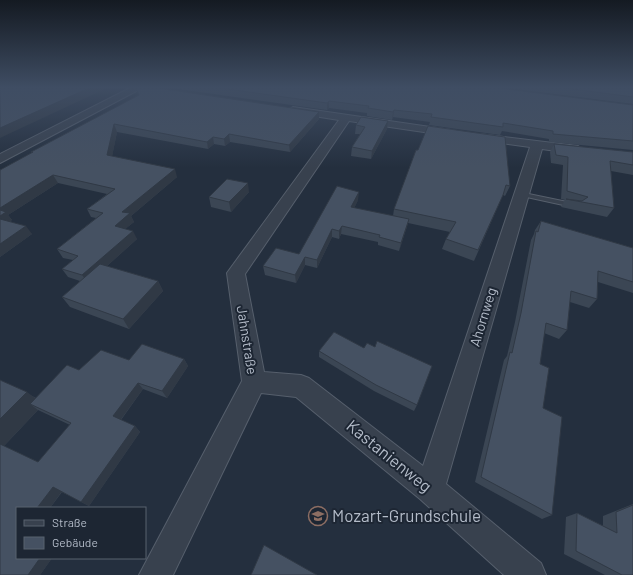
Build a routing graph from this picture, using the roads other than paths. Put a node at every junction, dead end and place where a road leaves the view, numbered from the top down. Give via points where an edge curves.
1 (84, 115) edge
2 (325, 115) edge
3 (346, 118) junction
4 (537, 146) junction
5 (590, 151) edge
6 (0, 158) edge
7 (522, 194) junction
8 (577, 206) edge
9 (254, 382) junction
10 (430, 489) junction
11 (156, 575) edge
12 (529, 575) edge

1 - 6 street
2 - 3 street
3 - 4 street
3 - 9 street, Jahnstraße via 236,273
4 - 5 street
4 - 7 street, Ahornweg
7 - 8 lane
7 - 10 street, Ahornweg
9 - 10 street, Kastanienweg via 301,386
9 - 11 street, Jahnstraße
10 - 12 street, Kastanienweg

